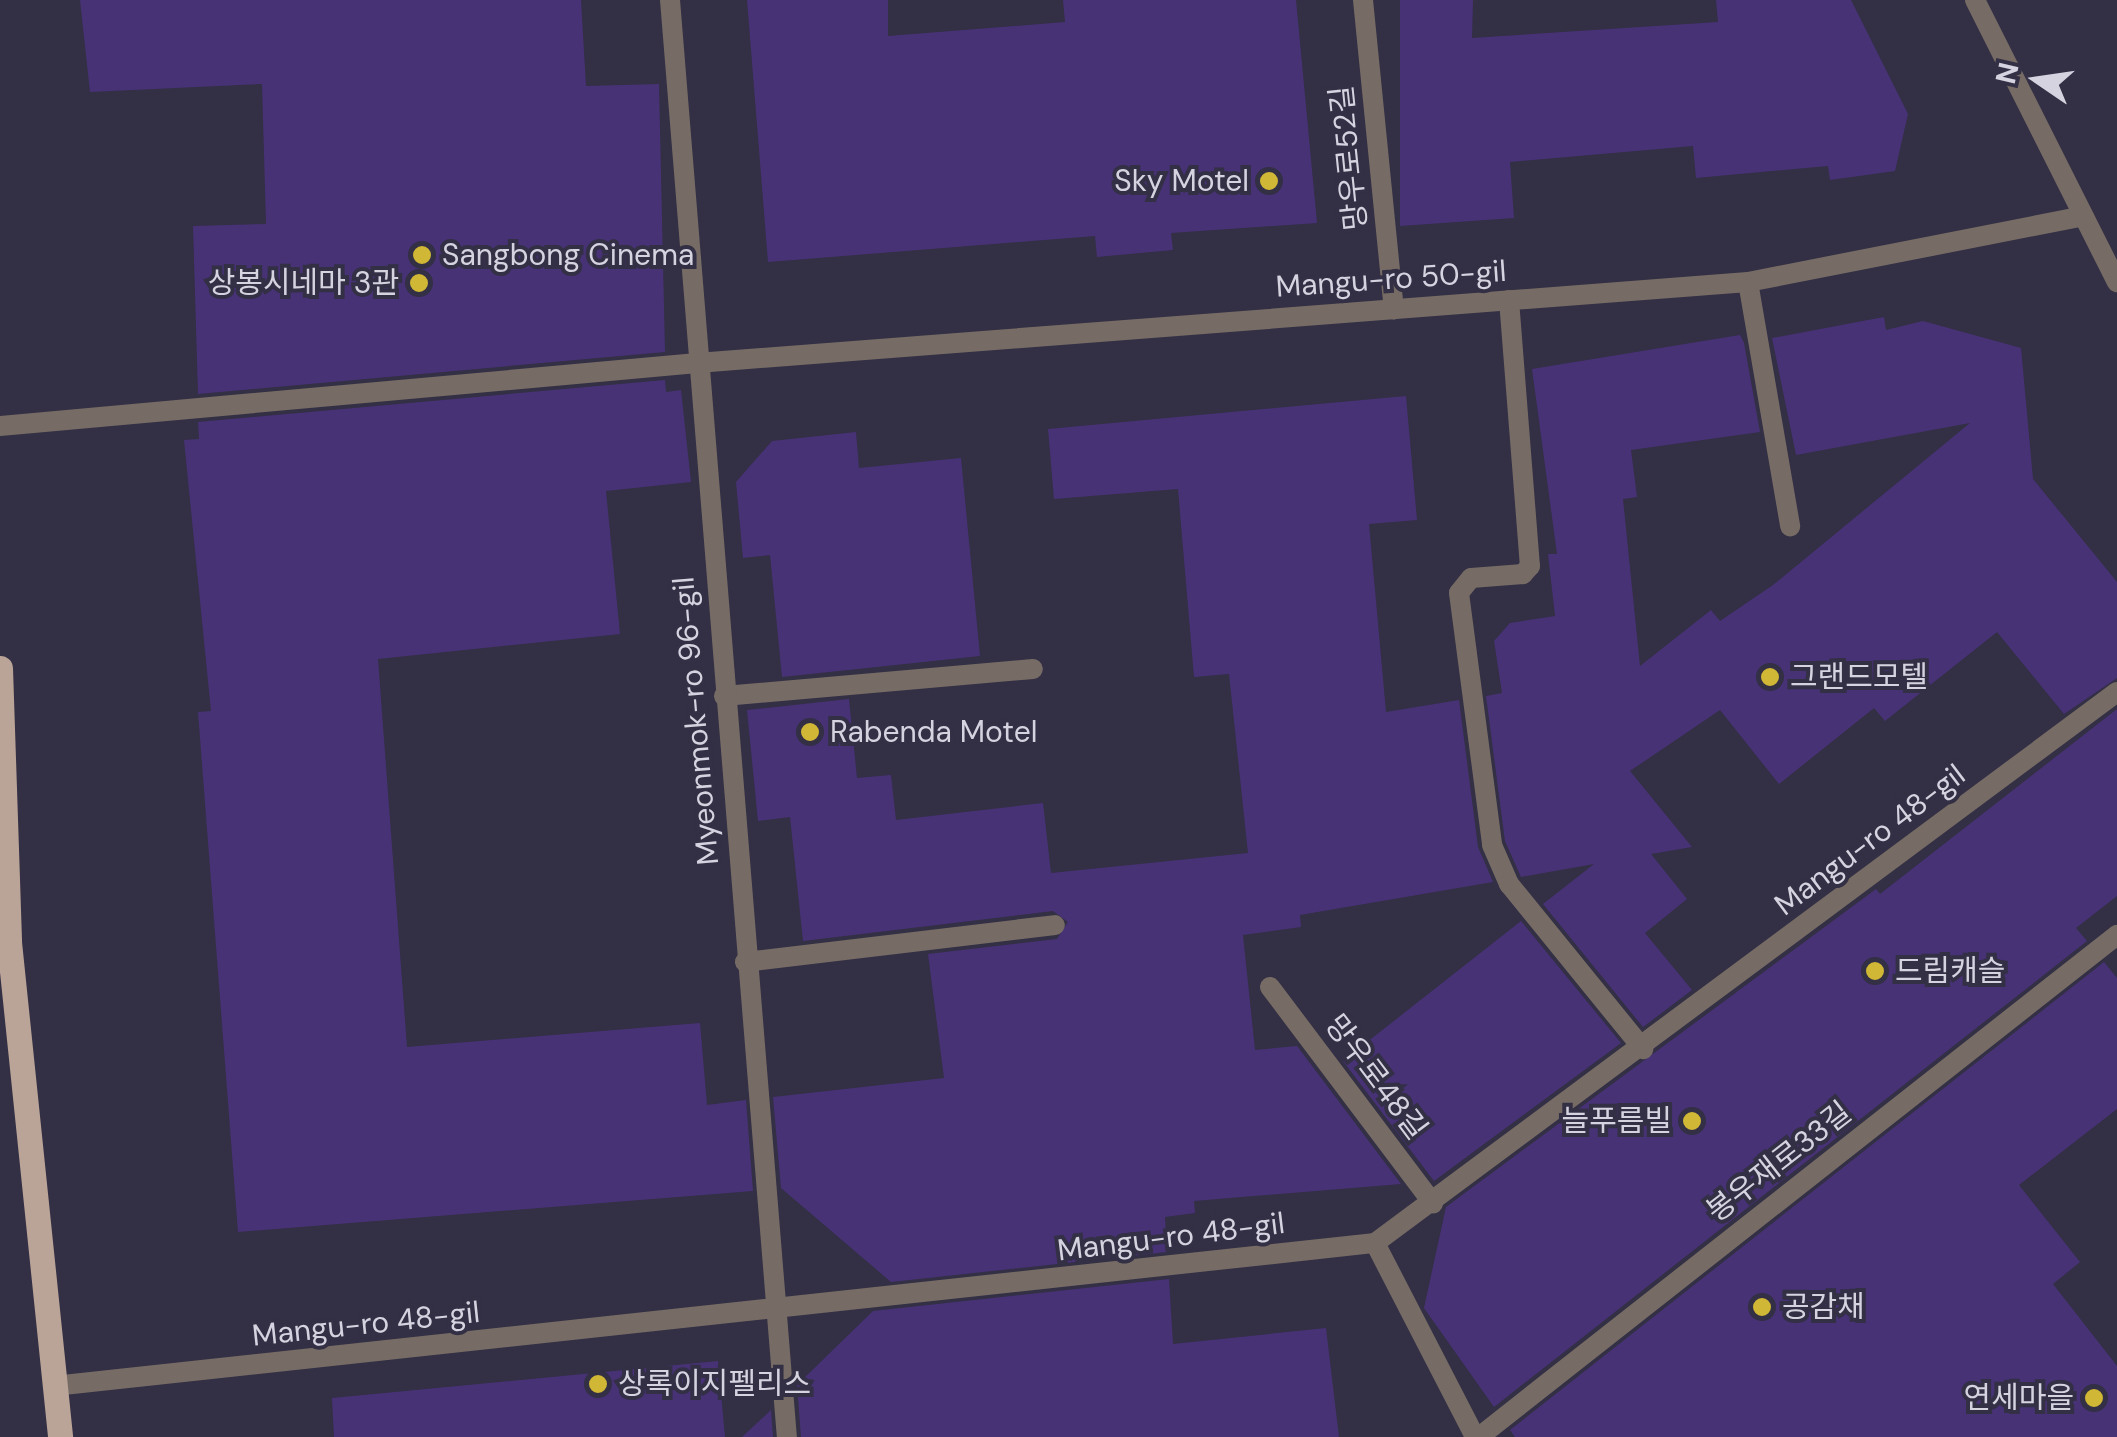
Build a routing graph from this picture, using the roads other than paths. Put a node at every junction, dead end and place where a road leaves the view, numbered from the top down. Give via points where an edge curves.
1 (670, 0) edge
2 (1363, 0) edge
3 (1975, 0) edge
4 (2084, 216) junction
5 (1748, 282) junction
6 (2117, 282) edge
7 (1509, 300) junction
8 (1394, 310) junction
9 (697, 363) junction
10 (0, 426) edge
11 (1790, 526) dead end
12 (0, 668) edge
13 (1034, 669) dead end
14 (2117, 692) edge
15 (724, 696) junction
16 (1055, 925) dead end
17 (2117, 935) edge
18 (745, 962) junction
19 (1270, 987) dead end
20 (1643, 1048) junction
21 (1433, 1203) junction
22 (1375, 1243) junction
23 (774, 1313) junction
24 (54, 1386) junction
25 (60, 1437) edge
26 (787, 1437) edge
27 (1477, 1437) edge

1 - 9 street, Myeonmok-ro 96-gil
2 - 8 street, 망우로52길
3 - 4 street
4 - 5 street, Mangu-ro 50-gil
4 - 6 street
5 - 7 street, Mangu-ro 50-gil
5 - 11 street
7 - 8 street, Mangu-ro 50-gil
7 - 20 street via 1530,566 1523,574 1471,578 1459,593 1492,845 1509,884
8 - 9 street, Mangu-ro 50-gil
9 - 10 street, Mangu-ro 50-gil
9 - 15 street, Myeonmok-ro 96-gil
12 - 24 main road via 9,942
13 - 15 street
14 - 20 street, Mangu-ro 48-gil
15 - 18 street, Myeonmok-ro 96-gil
16 - 18 street
17 - 27 street, 봉우재로33길
18 - 23 street, Myeonmok-ro 96-gil
19 - 21 street, 망우로48길
20 - 21 street, Mangu-ro 48-gil
21 - 22 street, Mangu-ro 48-gil
22 - 23 street, Mangu-ro 48-gil
22 - 27 street
23 - 24 street, Mangu-ro 48-gil
23 - 26 street, Myeonmok-ro 96-gil
24 - 25 main road

